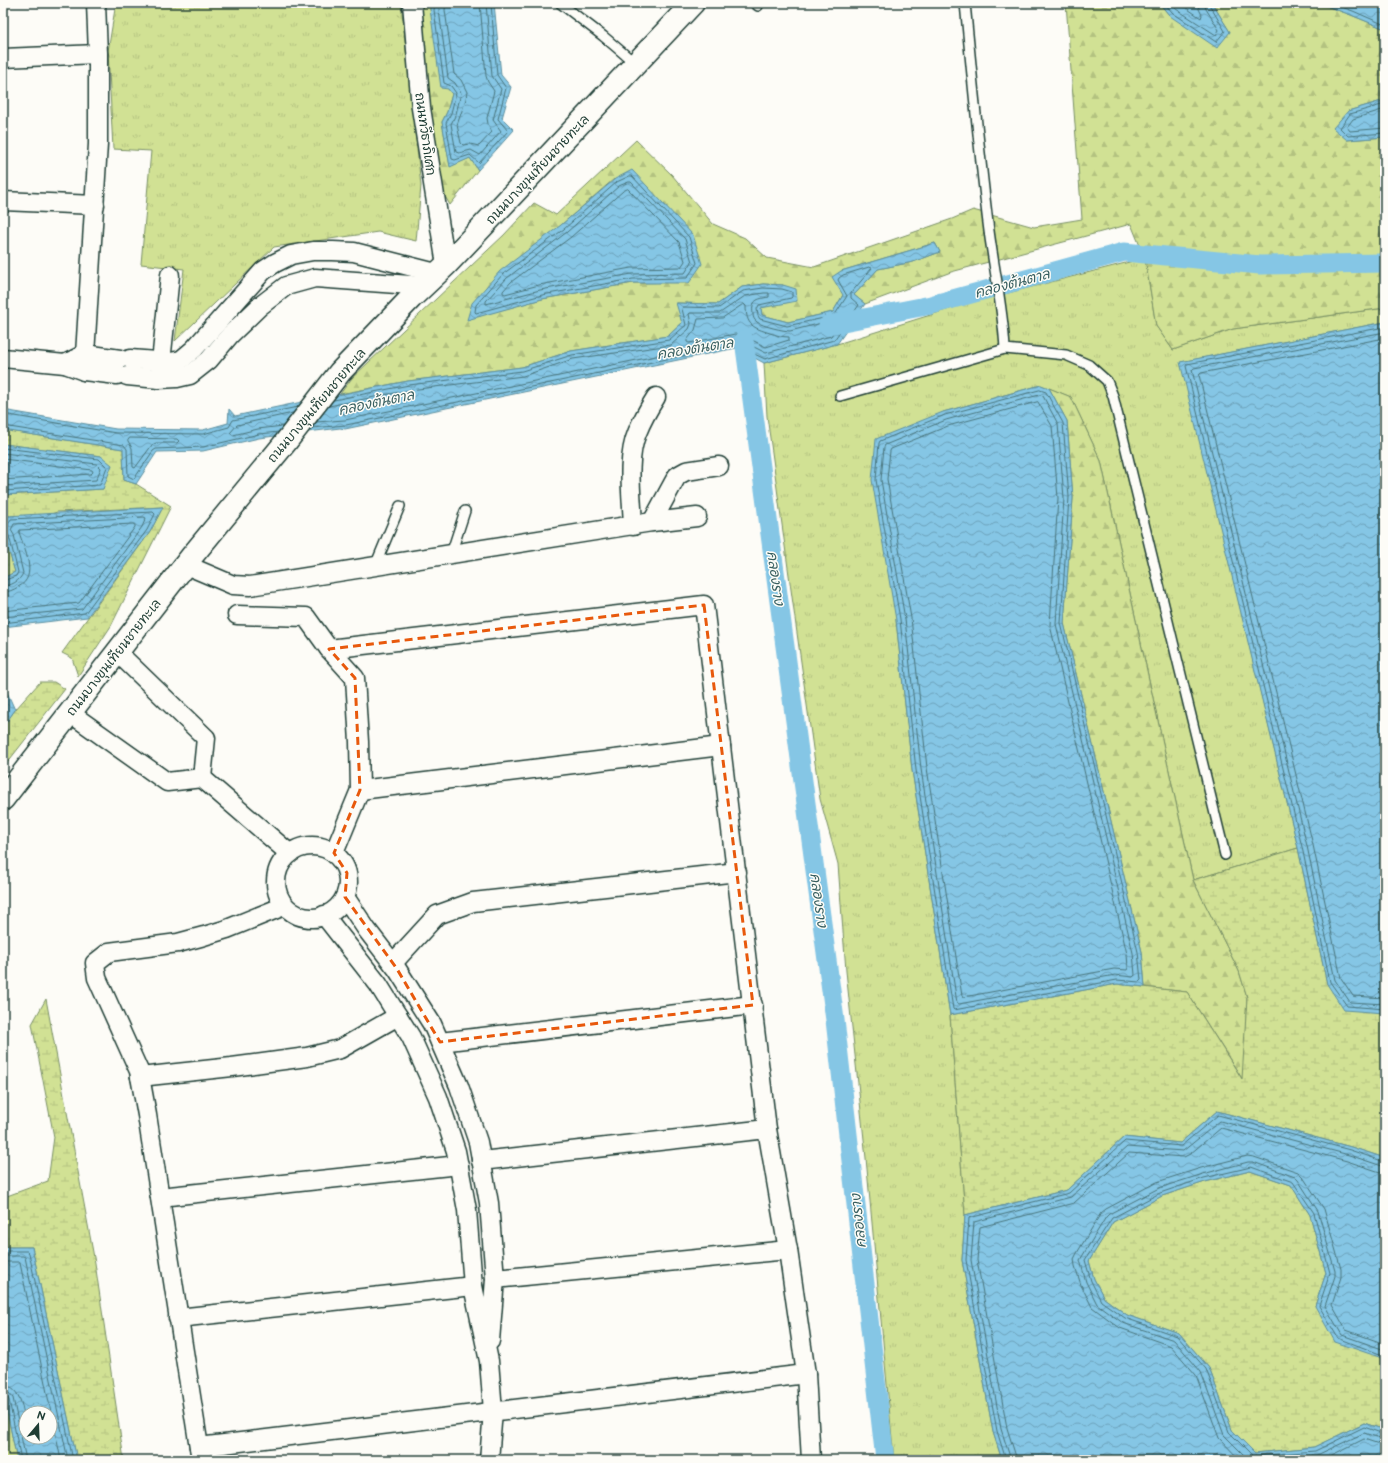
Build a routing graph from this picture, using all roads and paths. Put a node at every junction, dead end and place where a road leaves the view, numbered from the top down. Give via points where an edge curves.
1 (96, 3) edge
2 (412, 3) edge
3 (560, 3) edge
4 (693, 3) edge
5 (965, 3) edge
6 (98, 54) junction
7 (3, 58) edge
8 (636, 64) junction
9 (3, 201) edge
10 (95, 205) junction
11 (170, 275) dead end
12 (435, 275) junction
13 (1005, 349) junction
14 (3, 358) edge
15 (162, 361) junction
16 (41, 362) junction
17 (85, 362) junction
18 (123, 367) junction
19 (190, 374) junction
20 (158, 379) junction
21 (840, 396) dead end
22 (656, 397) dead end
23 (719, 466) dead end
24 (400, 506) dead end
25 (466, 511) dead end
26 (697, 517) dead end
27 (652, 522) junction
28 (633, 526) junction
29 (451, 554) junction
30 (186, 565) junction
31 (375, 566) junction
32 (237, 615) dead end
33 (329, 649) junction
34 (117, 652) junction
35 (70, 713) junction
36 (721, 746) junction
37 (202, 778) junction
38 (360, 790) junction
39 (3, 799) edge
40 (289, 853) junction
41 (334, 853) junction
42 (1225, 855) dead end
43 (736, 872) junction
44 (345, 897) junction
45 (284, 906) junction
46 (324, 916) junction
47 (393, 963) junction
48 (753, 1005) junction
49 (398, 1016) junction
50 (440, 1042) junction
51 (140, 1077) junction
52 (767, 1129) junction
53 (481, 1161) junction
54 (459, 1165) junction
55 (160, 1197) junction
56 (788, 1250) junction
57 (495, 1279) junction
58 (473, 1286) junction
59 (178, 1318) junction
60 (489, 1361) junction
61 (806, 1374) junction
62 (493, 1411) junction
63 (200, 1453) edge
64 (489, 1460) edge
65 (811, 1460) edge

1 - 6 street
2 - 12 street, ถนนทวีธาภิเศก
3 - 8 lane
4 - 8 main road, ถนนบางขุนเทียนชายทะเล
5 - 13 lane via 988,223
6 - 7 street
6 - 10 street
8 - 12 main road, ถนนบางขุนเทียนชายทะเล
9 - 10 street
10 - 17 street
11 - 15 street
12 - 15 street via 354,252 314,251 291,256 263,271 194,349 181,360
12 - 19 street via 315,278 286,286 260,306 209,360
12 - 30 main road, ถนนบางขุนเทียนชายทะเล via 340,372
13 - 21 lane
13 - 42 lane via 1066,355 1089,365 1106,381 1112,396
14 - 16 street
15 - 18 street
15 - 20 street
16 - 17 street
16 - 19 lane via 76,376 157,387 182,385
17 - 18 street
18 - 20 street
19 - 20 street
22 - 28 street via 637,433 632,449
23 - 27 street via 686,471 677,476
24 - 31 lane
25 - 29 lane
26 - 27 street
27 - 28 street
28 - 29 street
29 - 31 street
30 - 31 street via 233,585 250,586
30 - 34 main road, ถนนบางขุนเทียนชายทะเล
32 - 33 street via 306,617
33 - 36 street via 704,605
33 - 38 street via 355,678
34 - 35 main road, ถนนบางขุนเทียนชายทะเล
34 - 37 street via 206,738
35 - 37 street via 167,782
35 - 39 main road, ถนนบางขุนเทียนชายทะเล
36 - 38 street
36 - 43 street
37 - 40 street
38 - 41 street
40 - 41 street via 299,847 311,845 323,847
40 - 45 street via 276,872 275,884
41 - 44 street via 342,861 347,873
43 - 47 street via 473,902 437,915
43 - 48 street
44 - 46 street via 337,907
44 - 47 street
45 - 46 street via 293,913 305,917
45 - 51 street via 227,930 178,943 109,952 95,963 97,978
46 - 49 street via 378,984
47 - 50 street via 432,1024
48 - 50 street
48 - 52 street
49 - 51 street via 340,1049 307,1057
49 - 54 street via 411,1037 438,1097
50 - 53 street via 459,1086 478,1142
51 - 55 street
52 - 53 street
52 - 56 street
53 - 57 street via 489,1203
54 - 55 street
54 - 58 street via 467,1210
55 - 59 street
56 - 57 street
56 - 61 street
57 - 60 street
58 - 59 street
58 - 60 street
59 - 63 street
60 - 62 street
61 - 62 street
61 - 65 street
62 - 63 street
62 - 64 street

